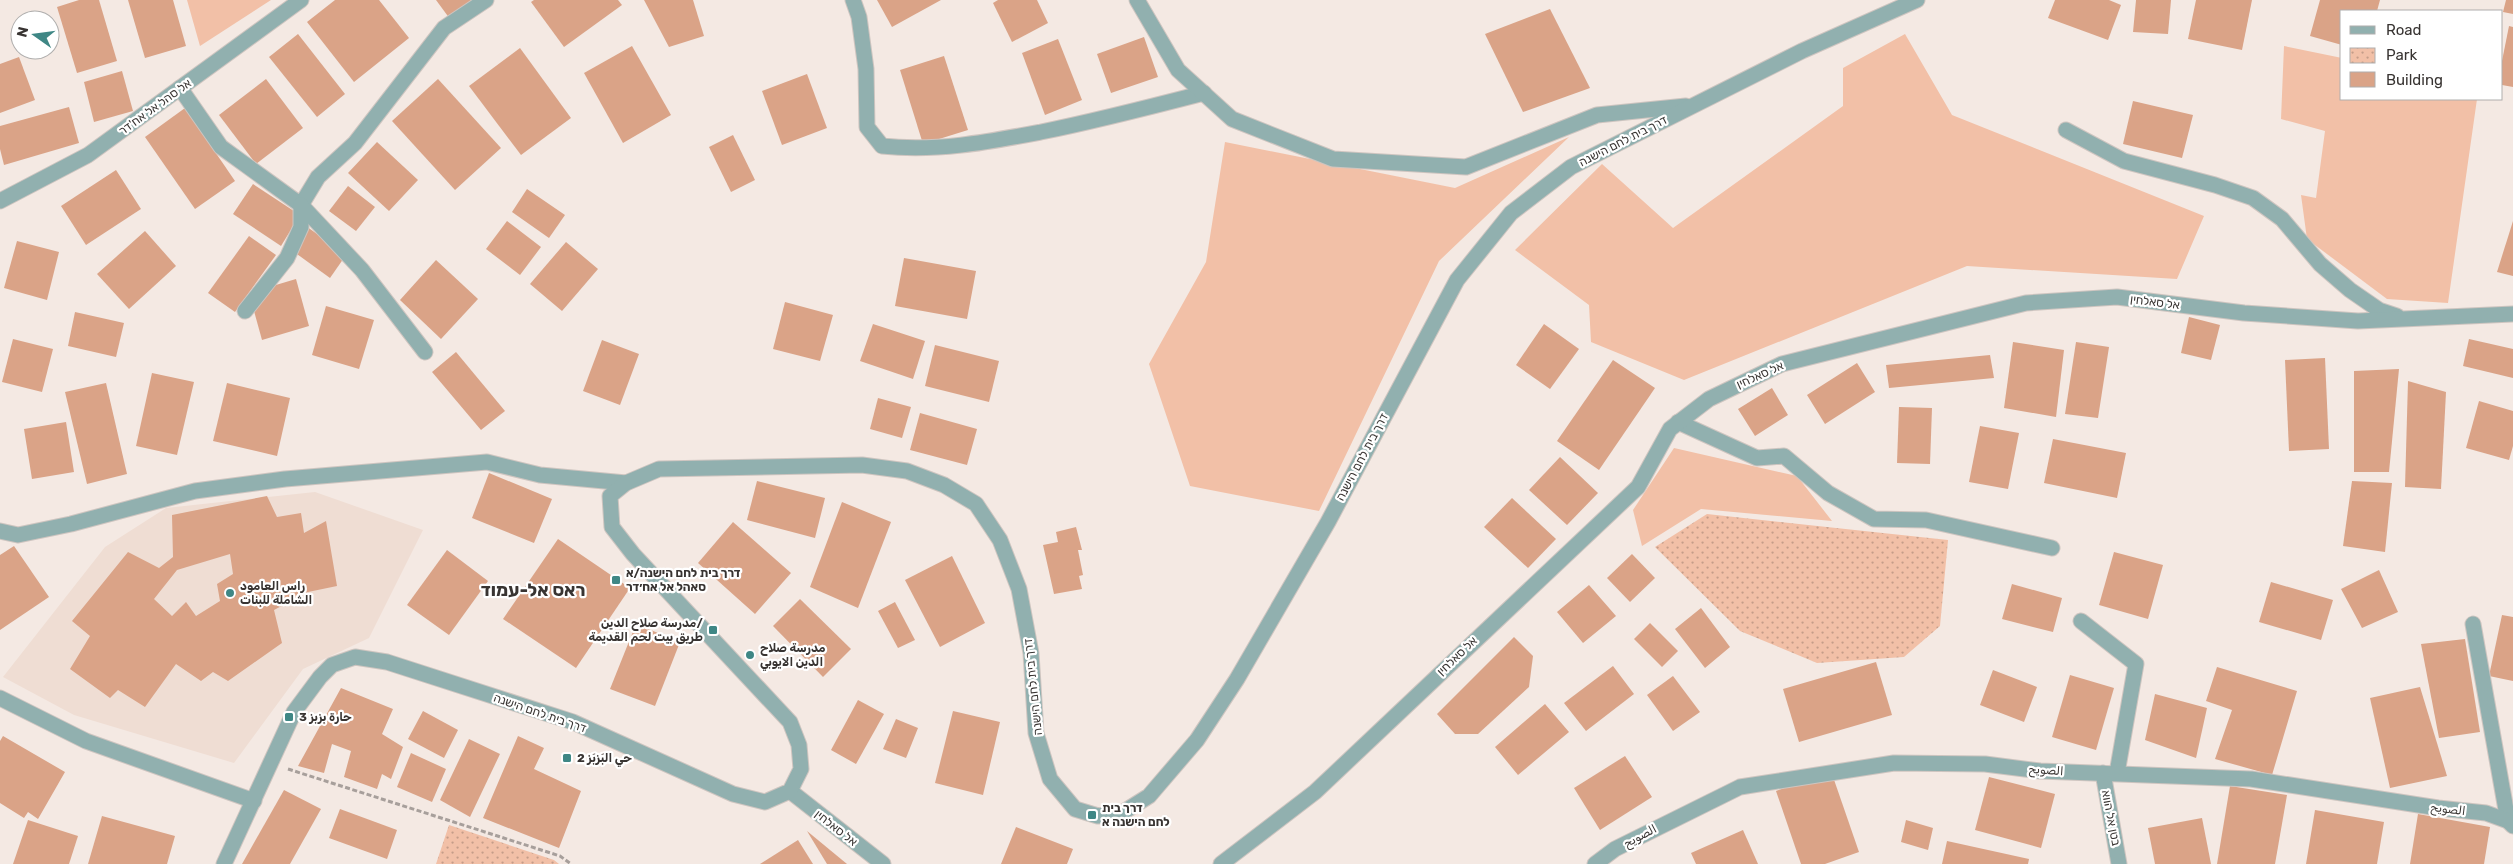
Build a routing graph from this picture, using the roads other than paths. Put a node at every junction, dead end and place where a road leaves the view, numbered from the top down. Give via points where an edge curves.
1 (301, 0) edge
2 (486, 0) edge
3 (853, 0) edge
4 (1137, 0) edge
5 (1916, 0) edge
6 (180, 88) junction
7 (1204, 93) junction
8 (1696, 104) junction
9 (2066, 130) dead end
10 (0, 201) edge
11 (300, 205) junction
12 (245, 311) dead end
13 (2513, 314) edge
14 (2404, 319) junction
15 (425, 352) dead end
16 (1678, 422) junction
17 (626, 483) junction
18 (0, 531) edge
19 (2052, 548) dead end
20 (2081, 621) dead end
21 (2473, 624) dead end
22 (0, 698) edge
23 (2110, 773) junction
24 (790, 791) junction
25 (254, 801) junction
26 (2510, 824) edge
27 (224, 864) edge
28 (883, 864) edge
29 (1222, 864) edge
30 (1595, 864) edge
31 (2119, 864) edge

1 - 6 street, אל סהל אל אח'דר
2 - 11 street via 444,28 354,143 318,177
3 - 7 street via 859,17 866,69 867,127 882,146 973,145 1112,117
4 - 7 street via 1178,70
5 - 8 street, דרך בית לחם הישנה via 1802,51
6 - 10 street, אל סהל אל אח'דר via 88,156
6 - 11 street via 221,147
7 - 8 street via 1232,118 1333,159 1466,167 1597,115
8 - 17 street, דרך בית לחם הישנה via 1571,167 1511,213 1457,280 1328,522 1237,679 1197,740 1149,796 1122,813 1098,816 1075,809 1050,779 1036,733 1031,653 1019,589 1000,540 976,504 944,485 907,471 862,465 659,469
9 - 14 street via 2124,161 2253,198 2282,219 2320,264 2350,290 2379,310
11 - 12 street via 301,227 287,258
11 - 15 street via 362,270
13 - 14 street, אל סאלחין
14 - 16 street, אל סאלחין via 2358,321 2244,313 2117,297 2026,303 1782,364 1709,399
16 - 19 street via 1757,458 1784,456 1828,493 1874,520 1926,520
16 - 29 street, אל סאלחין via 1670,429 1638,488 1315,792
17 - 18 street via 540,475 487,462 285,479 195,491 18,535
17 - 24 street, דרך בית לחם הישנה via 610,496 612,527 633,554 790,722 799,745 801,769
20 - 23 street, בטן אל הווא via 2136,664
21 - 26 street
22 - 25 street via 86,741
23 - 26 street, الصويح via 2251,779 2486,813
23 - 30 street, الصويح via 2040,771 1985,764 1894,763 1788,777 1740,786 1630,841
23 - 31 street, בטן אל הווא
24 - 25 street, דרך בית לחם הישנה via 765,802 733,794 573,722 387,662 355,657 332,665 294,712
24 - 28 street, אל סאלחין
25 - 27 street, דרך בית לחם הישנה

